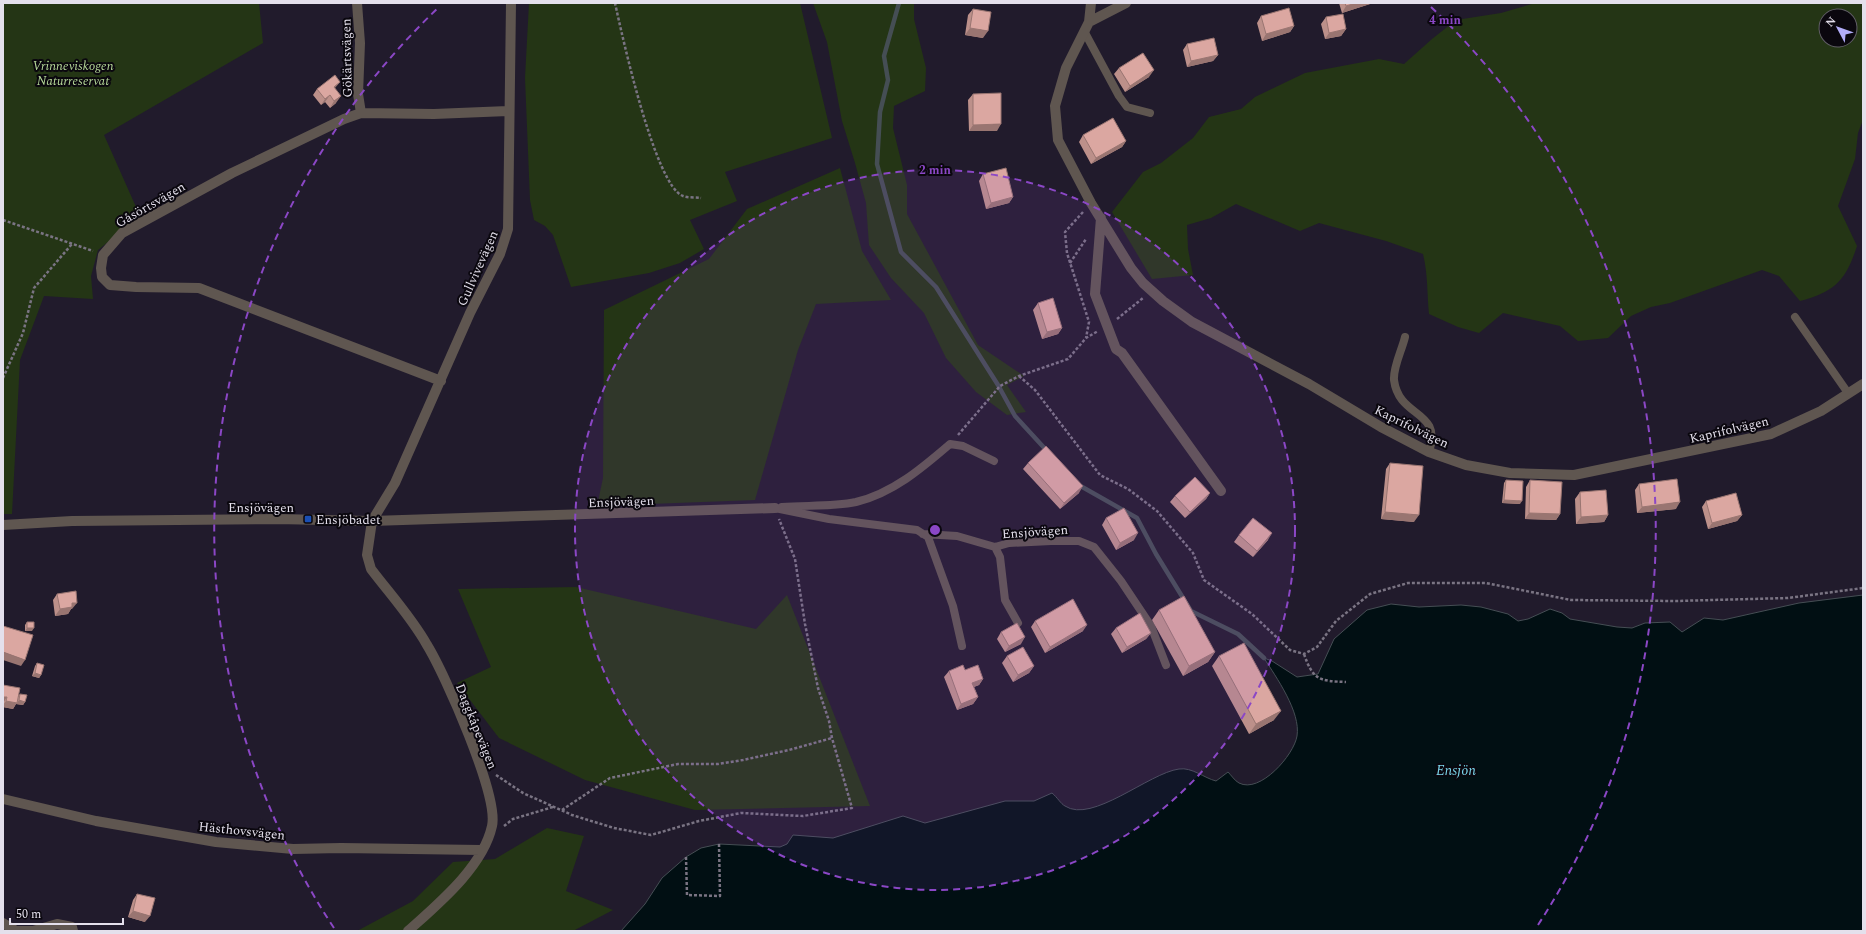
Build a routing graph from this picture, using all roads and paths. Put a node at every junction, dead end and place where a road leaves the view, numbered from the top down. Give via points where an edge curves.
1 (357, 3) edge
2 (511, 3) edge
3 (615, 3) edge
4 (1090, 3) edge
5 (1126, 3) edge
6 (1086, 26) junction
7 (508, 111) junction
8 (361, 113) junction
9 (1150, 113) dead end
10 (701, 198) dead end
11 (1092, 203) junction
12 (1100, 218) junction
13 (3, 220) edge
14 (72, 244) junction
15 (103, 255) junction
16 (1152, 291) junction
17 (1795, 317) dead end
18 (1107, 325) junction
19 (1405, 337) dead end
20 (1086, 338) junction
21 (1019, 376) junction
22 (3, 378) edge
23 (441, 381) junction
24 (1863, 384) edge
25 (1848, 393) junction
26 (950, 444) junction
27 (1429, 452) junction
28 (994, 461) dead end
29 (1221, 491) dead end
30 (775, 508) junction
31 (372, 522) junction
32 (3, 525) edge
33 (923, 534) junction
34 (995, 547) junction
35 (1863, 588) edge
36 (1018, 623) edge
37 (962, 646) dead end
38 (1304, 654) junction
39 (1166, 665) dead end
40 (1346, 682) dead end
41 (832, 738) junction
42 (478, 763) junction
43 (3, 800) edge
44 (554, 806) junction
45 (562, 810) junction
46 (486, 840) junction
47 (719, 844) dead end
48 (481, 850) junction
49 (686, 857) dead end
50 (3, 923) edge
51 (17, 931) edge
52 (73, 931) edge
53 (408, 931) edge

1 - 8 street, Gökärtsvägen via 360,43 358,94
2 - 7 street, Gullvivevägen
3 - 10 path via 653,146 671,186 682,196
4 - 6 street, Kaprifolvägen
5 - 6 street
6 - 9 lane via 1127,108
6 - 11 street, Kaprifolvägen via 1066,68 1055,106 1058,140
7 - 8 street, Gåsörtsvägen
7 - 23 street, Gullvivevägen via 508,229 500,254 470,313
8 - 15 street, Gåsörtsvägen via 232,173 122,233
11 - 12 street, Kaprifolvägen
11 - 20 path via 1065,232 1067,253 1089,322
12 - 16 street, Kaprifolvägen via 1131,268
12 - 18 street via 1095,294
13 - 14 path
14 - 15 path
14 - 22 path via 34,288 23,333
15 - 23 street via 102,277 110,285 136,288 199,288
16 - 18 path
16 - 27 street, Kaprifolvägen via 1192,322 1302,380
17 - 25 lane
18 - 20 path
18 - 29 street via 1116,349 1122,353
19 - 27 lane via 1394,379 1401,399 1407,407 1428,422 1433,440
20 - 21 path via 1068,359
21 - 26 path via 1000,386
21 - 38 path via 1035,390 1100,475 1128,489 1157,511 1193,553 1204,580 1252,614 1290,650
23 - 31 street, Gullvivevägen via 395,483
24 - 25 street, Kaprifolvägen
25 - 27 street, Kaprifolvägen via 1821,411 1771,434 1574,476 1510,473 1466,465
26 - 28 lane via 963,446
26 - 30 lane via 910,477 874,496 855,502
30 - 31 street, Ensjövägen
30 - 33 lane, Ensjövägen via 828,519 917,530
30 - 41 path via 795,559 818,688
31 - 32 street, Ensjövägen via 277,519 72,521
31 - 42 street, Daggkåpevägen via 367,555 371,569 427,644 470,737
33 - 34 lane, Ensjövägen via 957,536
33 - 37 lane via 928,537 953,606
34 - 36 lane via 1000,557 1005,600
34 - 39 lane, Ensjövägen via 1009,543 1051,541 1079,542 1094,547 1121,581 1151,626
35 - 38 path via 1788,598 1571,600 1486,583 1408,583 1370,594 1336,621 1317,647
38 - 40 path via 1310,671 1324,681
41 - 45 path via 743,760 718,764 678,764 610,778
41 - 45 path via 852,808 803,816 741,813 699,821 651,835 614,828
42 - 44 path via 524,794
42 - 46 street, Daggkåpevägen via 492,808 492,825
43 - 48 street, Hästhovsvägen via 96,821 216,842 293,849
44 - 45 path
44 - 46 path via 513,819
46 - 48 street, Daggkåpevägen
47 - 49 path via 720,896 687,895
48 - 53 street, Daggkåpevägen via 441,902
50 - 51 street
51 - 52 street via 33,931 56,924 72,927

